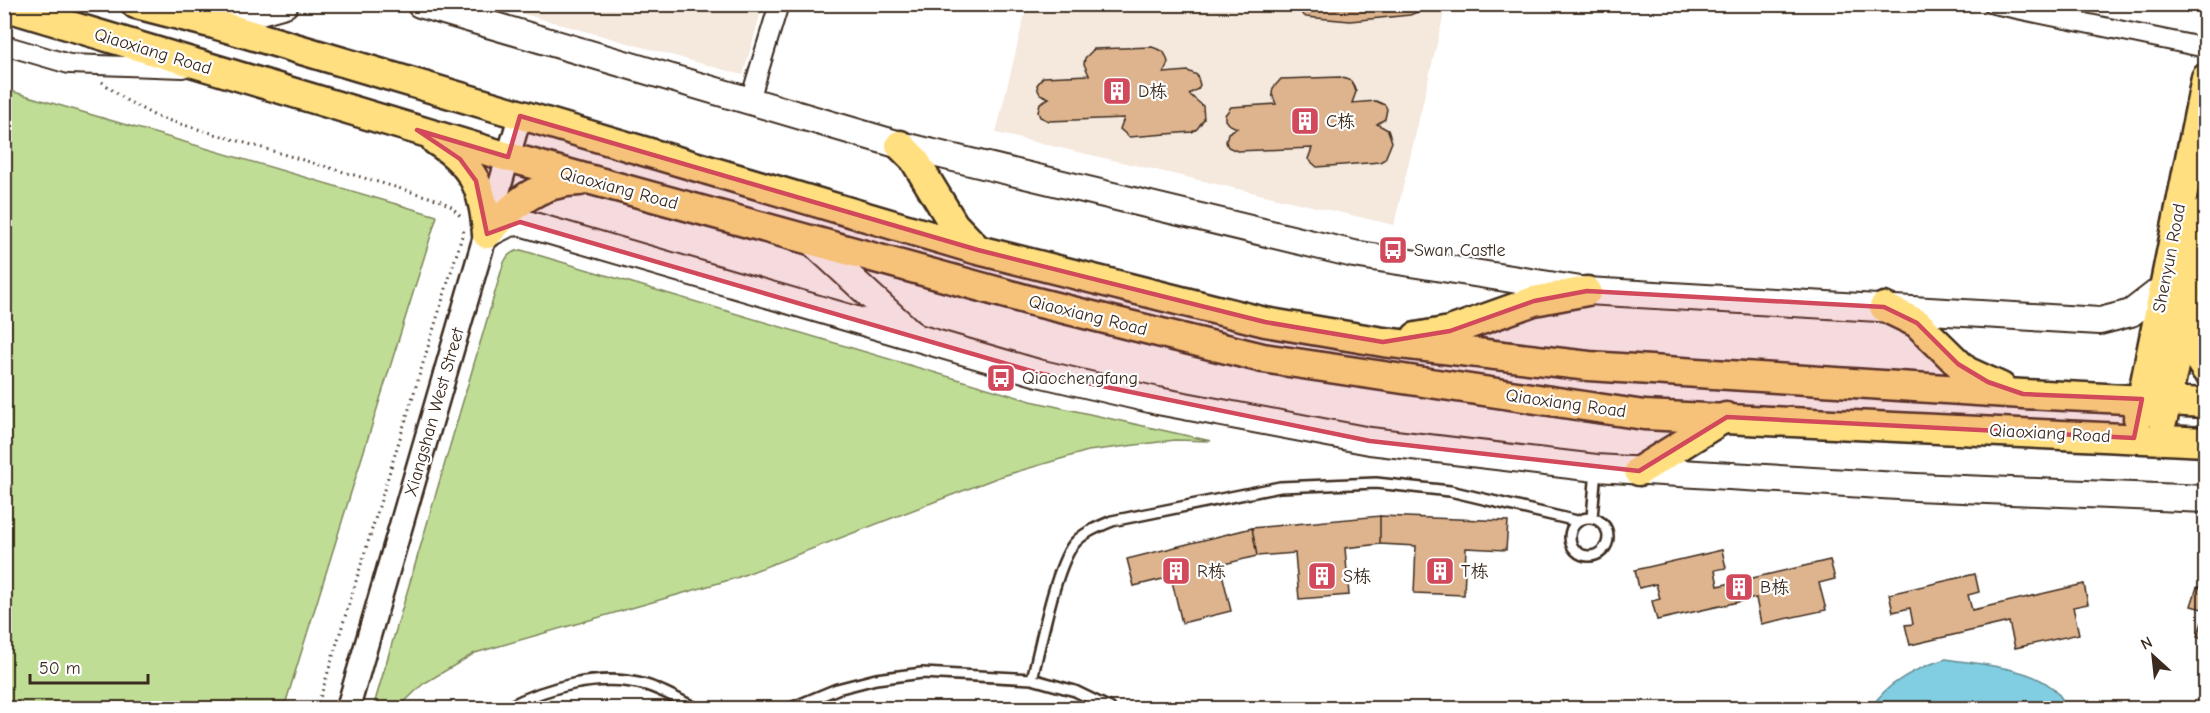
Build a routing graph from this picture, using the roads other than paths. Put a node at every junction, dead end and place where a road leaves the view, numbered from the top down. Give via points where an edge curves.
1 (136, 4) edge
2 (285, 4) edge
3 (420, 4) edge
4 (779, 4) edge
5 (1993, 4) edge
6 (4, 6) edge
7 (214, 24) junction
8 (4, 45) edge
9 (2205, 48) edge
10 (212, 69) junction
11 (2205, 78) edge
12 (749, 103) junction
13 (520, 116) junction
14 (417, 130) junction
15 (900, 145) junction
16 (508, 157) junction
17 (688, 165) junction
18 (593, 180) junction
19 (677, 204) junction
20 (2205, 212) edge
21 (487, 234) junction
22 (811, 241) junction
23 (978, 250) junction
24 (2162, 289) junction
25 (1587, 291) junction
26 (1884, 307) junction
27 (2193, 314) edge
28 (918, 339) junction
29 (1383, 342) junction
30 (2205, 370) edge
31 (2023, 394) junction
32 (2155, 400) junction
33 (2205, 403) edge
34 (1727, 417) junction
35 (2146, 438) junction
36 (2205, 442) edge
37 (1596, 468) junction
38 (1639, 471) junction
39 (2205, 499) edge
40 (1593, 518) junction
41 (1578, 521) junction
42 (1032, 679) junction
43 (348, 708) edge
44 (506, 708) edge
45 (696, 708) edge
46 (791, 708) edge
47 (1110, 708) edge

1 - 7 main road, Qiaoxiang Road
2 - 7 main road
3 - 12 main road
4 - 12 street
5 - 9 street
6 - 10 main road, Qiaoxiang Road
7 - 13 main road, Qiaoxiang Road
8 - 10 street via 69,64
10 - 14 main road, Qiaoxiang Road
11 - 24 main road, Shenyun Road
12 - 15 main road
13 - 16 street, Xiangshan West Street
13 - 17 main road, Qiaoxiang Road
14 - 16 main road, Qiaoxiang Road
14 - 21 main road via 460,159 476,181 485,209
15 - 23 main road via 914,159 954,225
15 - 25 main road via 1354,254
16 - 18 main road, Qiaoxiang Road
16 - 21 street, Xiangshan West Street
17 - 19 main road
17 - 23 main road, Qiaoxiang Road
18 - 19 main road, Qiaoxiang Road
18 - 21 main road via 564,181 536,189 518,201
19 - 22 main road, Qiaoxiang Road
20 - 27 main road, Shenyun Road
21 - 28 main road via 520,222
21 - 43 street, Xiangshan West Street
22 - 28 main road
22 - 34 main road, Qiaoxiang Road via 1263,358 1644,415
23 - 29 main road, Qiaoxiang Road via 1265,322
24 - 26 main road via 2131,313 2100,321
24 - 32 main road, Shenyun Road
25 - 26 main road
25 - 29 main road via 1534,301 1450,331
26 - 31 main road via 1917,323 1966,371
27 - 30 main road via 2193,351
27 - 32 main road, Shenyun Road
28 - 37 main road via 1158,402 1285,427
29 - 31 main road, Qiaoxiang Road via 1589,366
31 - 32 main road, Qiaoxiang Road
32 - 33 main road, Qiaoxiang Road
32 - 35 main road, Shenyun Road
34 - 35 main road, Qiaoxiang Road
34 - 38 main road
35 - 36 main road, Qiaoxiang Road
37 - 38 main road
37 - 40 lane
38 - 39 main road
40 - 41 lane
40 - 41 lane via 1603,523 1608,533 1606,546 1594,556 1580,554 1571,543 1570,531
41 - 42 lane via 1450,491 1376,483 1280,487 1112,521 1088,532 1072,546
42 - 46 lane via 922,673 837,689
42 - 47 lane via 1075,691
44 - 45 lane via 571,684 606,681 645,685

